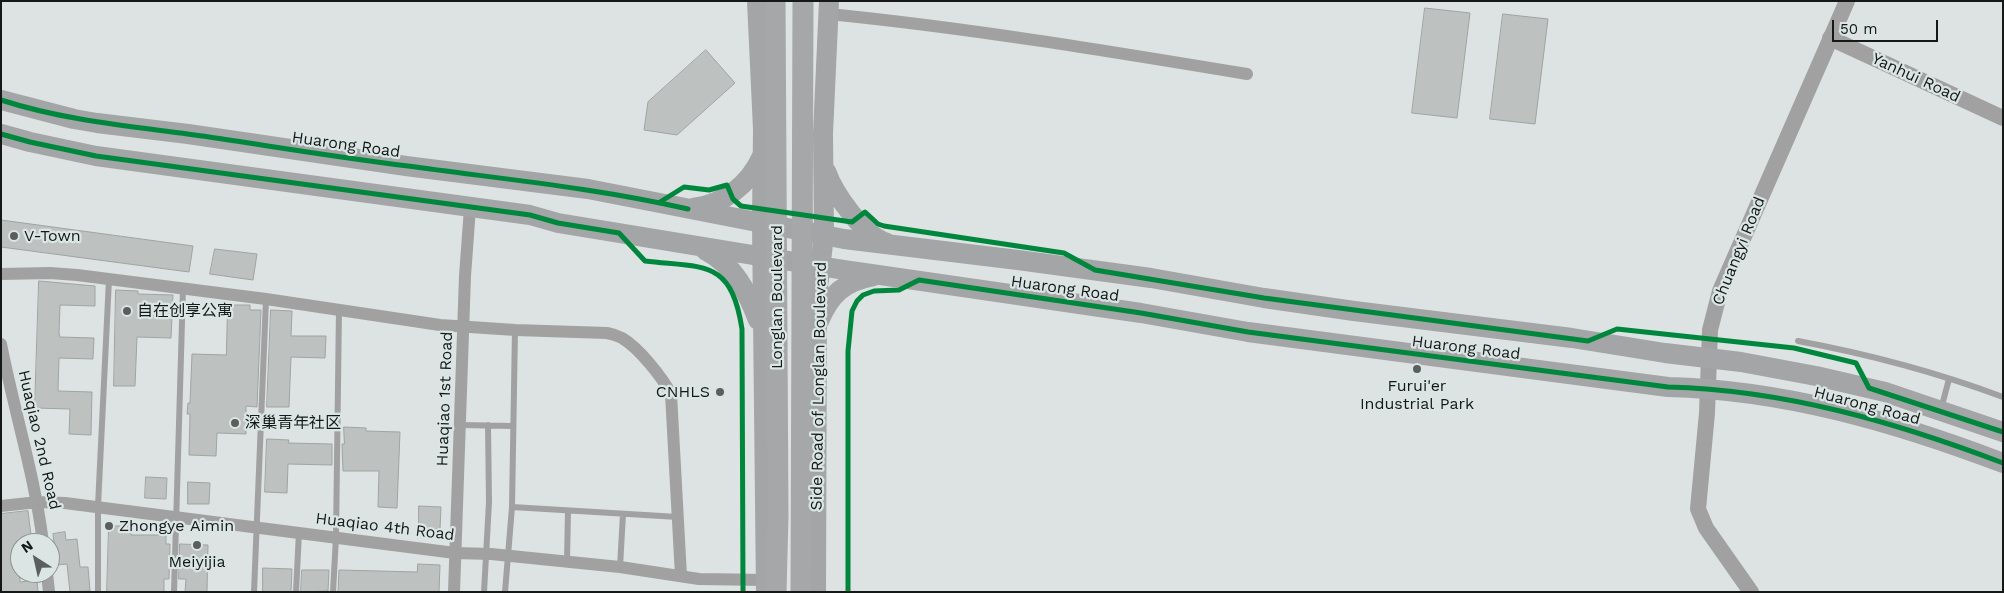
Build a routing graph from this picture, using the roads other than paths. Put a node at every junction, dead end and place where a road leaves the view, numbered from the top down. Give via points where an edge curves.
1 (757, 1) edge
2 (775, 1) edge
3 (803, 1) edge
4 (1847, 1) edge
5 (829, 7) edge
6 (1830, 38) junction
7 (1247, 74) dead end
8 (1, 100) edge
9 (2003, 118) edge
10 (763, 129) junction
11 (1, 134) edge
12 (823, 134) junction
13 (763, 152) junction
14 (824, 165) junction
15 (470, 208) junction
16 (688, 208) junction
17 (762, 223) junction
18 (824, 235) junction
19 (894, 245) junction
20 (697, 246) junction
21 (762, 256) junction
22 (820, 266) junction
23 (1, 274) edge
24 (879, 275) junction
25 (109, 279) junction
26 (183, 288) junction
27 (266, 299) junction
28 (339, 309) junction
29 (818, 323) junction
30 (464, 326) junction
31 (762, 326) junction
32 (514, 330) junction
33 (1798, 340) dead end
34 (1, 344) edge
35 (1710, 358) junction
36 (1949, 379) junction
37 (1708, 388) junction
38 (2003, 397) edge
39 (1940, 410) junction
40 (461, 425) junction
41 (488, 425) junction
42 (513, 426) junction
43 (2003, 432) edge
44 (2003, 464) edge
45 (38, 502) junction
46 (1, 506) edge
47 (98, 506) junction
48 (512, 507) junction
49 (568, 510) junction
50 (623, 514) junction
51 (176, 516) junction
52 (678, 517) junction
53 (257, 528) junction
54 (299, 532) junction
55 (42, 533) edge
56 (336, 537) junction
57 (455, 552) junction
58 (487, 554) junction
59 (508, 555) junction
60 (567, 561) junction
61 (620, 567) junction
62 (682, 576) junction
63 (769, 588) edge
64 (98, 592) edge
65 (174, 592) edge
66 (254, 592) edge
67 (296, 592) edge
68 (333, 592) edge
69 (454, 592) edge
70 (484, 592) edge
71 (505, 592) edge
72 (801, 592) edge
73 (816, 592) edge
74 (1751, 592) edge

1 - 10 main road
2 - 63 highway, Longlan Boulevard, bridge via 778,487
3 - 72 highway, Longlan Boulevard, bridge
4 - 6 street, Chuangyi Road
5 - 7 street
5 - 12 main road, Side Road of Longlan Boulevard
6 - 9 street, Yanhui Road
6 - 35 street, Chuangyi Road via 1720,291 1710,330
8 - 16 main road, Huarong Road via 97,123 588,189
10 - 12 main road via 774,151 795,158 814,150
10 - 13 main road
11 - 15 main road, Huarong Road via 96,156
12 - 14 main road, Side Road of Longlan Boulevard
13 - 16 main road via 749,178 738,190 711,204
13 - 17 main road
14 - 18 main road, Side Road of Longlan Boulevard
14 - 19 main road via 838,194 863,226 875,237
15 - 20 main road, Huarong Road via 530,215 558,223
15 - 30 street, Huaqiao 1st Road
16 - 17 main road, Huarong Road
17 - 18 main road, Huarong Road
17 - 21 main road
18 - 19 main road, Huarong Road
18 - 22 main road, Side Road of Longlan Boulevard
19 - 35 main road, Huarong Road via 1151,278 1354,311
20 - 21 main road, Huarong Road
20 - 31 main road via 714,254 740,279
21 - 22 main road, Huarong Road
21 - 31 main road
22 - 24 main road, Huarong Road
22 - 29 main road, Side Road of Longlan Boulevard
23 - 25 street via 50,273
24 - 29 main road via 862,278 840,289 830,298
24 - 37 main road, Huarong Road via 1286,337 1668,387
25 - 26 street
25 - 47 lane
26 - 27 street
26 - 51 lane
27 - 28 street
27 - 53 lane
28 - 30 street
28 - 56 lane
29 - 31 main road via 811,313 790,304 779,305 768,312
29 - 73 main road, Side Road of Longlan Boulevard
30 - 32 street
30 - 40 street, Huaqiao 1st Road
31 - 63 main road
32 - 42 lane
32 - 52 street via 607,333 621,337 665,383 671,394
33 - 36 lane via 1889,360
34 - 45 street, Huaqiao 2nd Road
35 - 37 street, Chuangyi Road
35 - 39 main road, Huarong Road via 1852,384
36 - 38 lane
36 - 39 lane
37 - 44 main road, Huarong Road via 1791,399 1834,410 1922,434
37 - 74 street, Chuangyi Road via 1698,509 1706,528
39 - 43 main road, Huarong Road
40 - 41 lane
40 - 57 street, Huaqiao 1st Road
41 - 42 lane
41 - 58 lane via 490,493
42 - 48 lane
45 - 46 street, Huaqiao 4th Road
45 - 47 street, Huaqiao 4th Road
45 - 55 street, Huaqiao 2nd Road
47 - 51 street, Huaqiao 4th Road
47 - 64 lane
48 - 49 lane
48 - 59 lane
49 - 50 lane
49 - 60 lane
50 - 52 lane
50 - 61 lane
51 - 53 street, Huaqiao 4th Road
51 - 65 lane
52 - 62 street
53 - 54 street, Huaqiao 4th Road
53 - 66 lane
54 - 56 street, Huaqiao 4th Road
54 - 67 lane
56 - 57 street, Huaqiao 4th Road
56 - 68 lane
57 - 58 street, Huaqiao 4th Road
57 - 69 street, Huaqiao 1st Road
58 - 59 street, Huaqiao 4th Road
58 - 70 lane
59 - 60 street, Huaqiao 4th Road
59 - 71 lane
60 - 61 street, Huaqiao 4th Road
61 - 62 street, Huaqiao 4th Road
62 - 63 street, Huaqiao 4th Road

